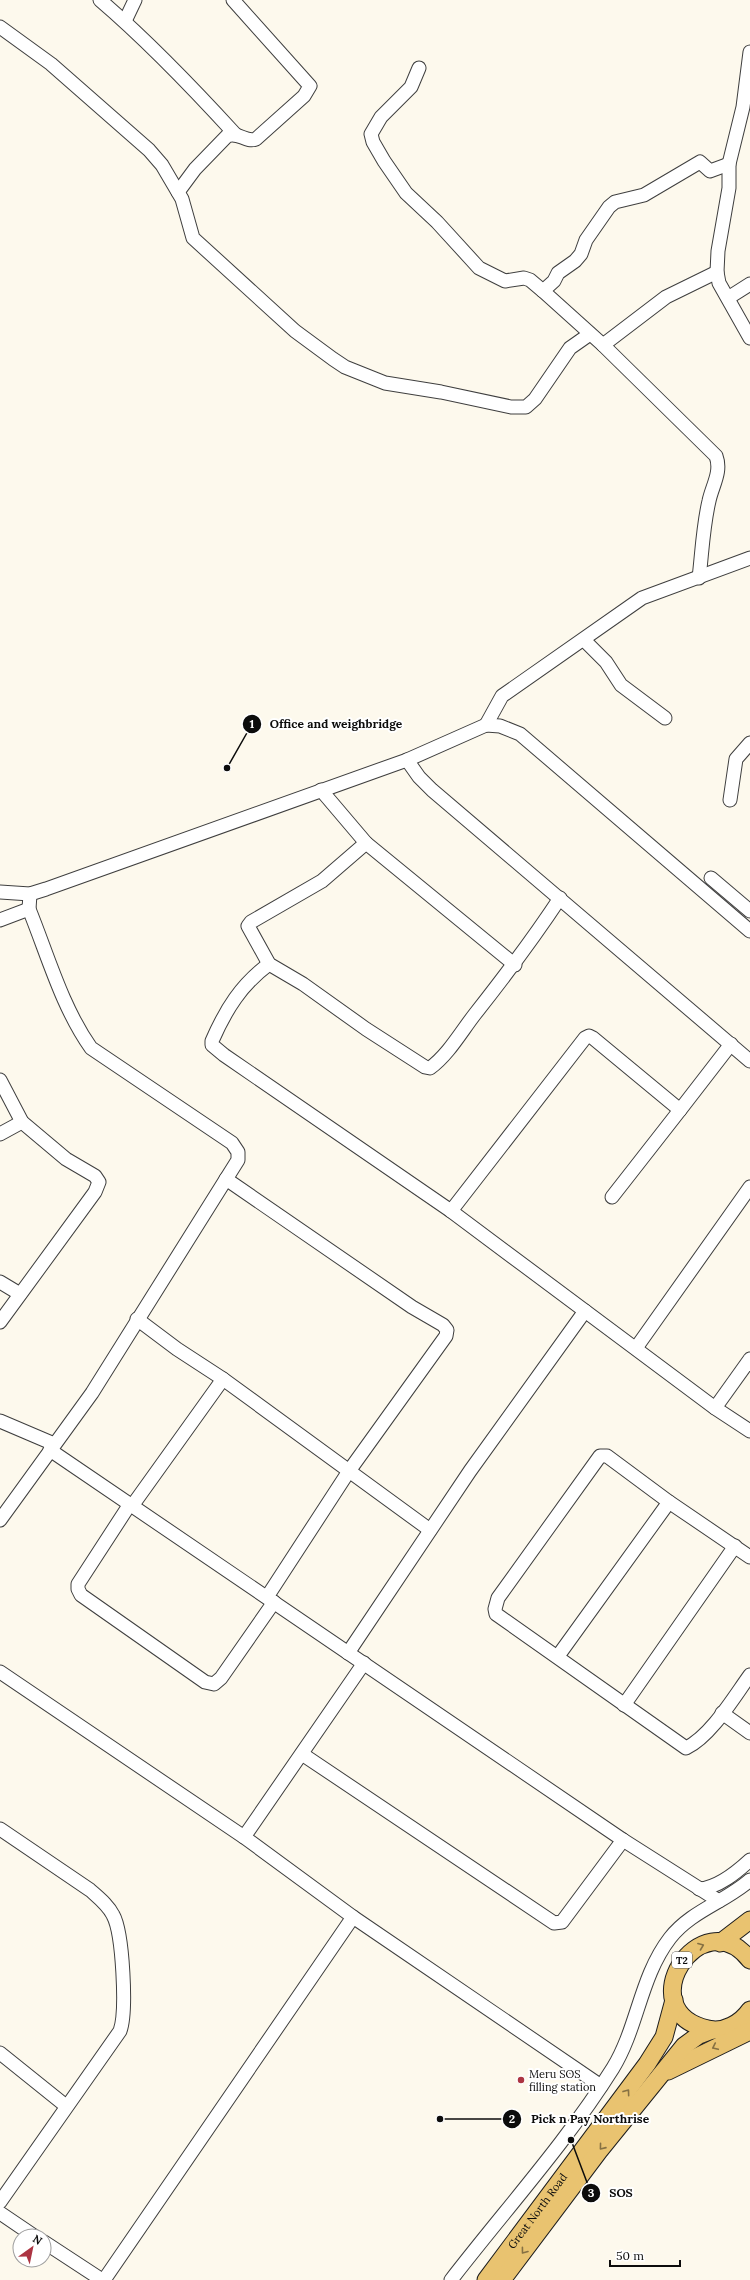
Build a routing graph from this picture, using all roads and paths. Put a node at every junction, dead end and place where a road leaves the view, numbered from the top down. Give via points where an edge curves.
1 (100, 0) edge
2 (135, 0) edge
3 (233, 0) edge
4 (125, 21) junction
5 (0, 28) edge
6 (750, 52) edge
7 (419, 68) dead end
8 (747, 105) edge
9 (234, 134) junction
10 (729, 164) junction
11 (178, 192) junction
12 (717, 272) junction
13 (750, 284) edge
14 (543, 291) junction
15 (728, 298) junction
16 (590, 334) junction
17 (750, 338) edge
18 (603, 345) junction
19 (750, 558) edge
20 (699, 578) junction
21 (584, 640) junction
22 (665, 718) dead end
23 (486, 725) junction
24 (750, 743) edge
25 (407, 760) junction
26 (321, 790) junction
27 (730, 800) dead end
28 (366, 843) junction
29 (711, 878) dead end
30 (0, 892) edge
31 (30, 894) junction
32 (733, 896) junction
33 (560, 898) junction
34 (29, 909) junction
35 (723, 909) junction
36 (750, 911) edge
37 (0, 920) edge
38 (750, 931) edge
39 (269, 964) junction
40 (515, 965) junction
41 (731, 1044) junction
42 (750, 1061) edge
43 (0, 1080) edge
44 (680, 1110) junction
45 (22, 1122) junction
46 (0, 1134) edge
47 (226, 1179) junction
48 (750, 1187) edge
49 (612, 1197) dead end
50 (450, 1211) junction
51 (0, 1282) edge
52 (20, 1294) junction
53 (585, 1311) junction
54 (137, 1319) junction
55 (0, 1322) edge
56 (636, 1348) junction
57 (750, 1359) edge
58 (224, 1379) junction
59 (715, 1408) junction
60 (0, 1421) edge
61 (750, 1432) edge
62 (52, 1447) junction
63 (349, 1471) junction
64 (669, 1502) junction
65 (131, 1505) junction
66 (0, 1520) edge
67 (430, 1530) junction
68 (734, 1546) junction
69 (750, 1557) edge
70 (271, 1599) junction
71 (348, 1653) junction
72 (558, 1656) junction
73 (364, 1664) junction
74 (0, 1672) edge
75 (750, 1675) edge
76 (624, 1705) junction
77 (722, 1713) junction
78 (750, 1734) edge
79 (302, 1754) junction
80 (0, 1829) edge
81 (244, 1838) junction
82 (623, 1840) junction
83 (750, 1860) edge
84 (750, 1880) edge
85 (699, 1889) junction
86 (719, 1901) junction
87 (353, 1917) junction
88 (750, 1920) edge
89 (720, 1942) junction
90 (750, 1960) edge
91 (674, 2000) junction
92 (748, 2019) edge
93 (712, 2030) junction
94 (0, 2053) edge
95 (662, 2074) junction
96 (601, 2086) junction
97 (66, 2106) junction
98 (0, 2202) edge
99 (0, 2213) edge
100 (22, 2228) edge
101 (52, 2247) edge
102 (103, 2280) edge
103 (451, 2280) edge
104 (486, 2280) edge
105 (502, 2280) edge

1 - 4 street
2 - 4 street
3 - 9 street via 310,86 304,96 256,139
4 - 9 street
5 - 11 street via 57,69 149,150 162,165
6 - 8 street
7 - 14 street via 411,87 373,130 373,142 406,194 437,222 479,268 505,281 524,278 530,280
8 - 10 street
9 - 11 street via 225,138 195,169
10 - 12 street via 729,188
10 - 14 street via 710,170 700,162 644,195 615,202 586,240 581,254 558,273 554,281
11 - 16 street via 187,214 189,229 202,248 316,348 345,367 385,383 511,407 526,407 535,399 570,348
12 - 15 street via 719,283
12 - 18 street via 666,297
13 - 15 street
14 - 16 street
15 - 17 street
16 - 18 street
18 - 20 street via 716,456 718,472 708,502
19 - 20 street
20 - 21 street via 642,598
21 - 22 street via 606,662 621,685
21 - 23 street via 502,696
23 - 25 street
23 - 35 street via 500,726 520,734
24 - 27 street via 736,759
25 - 26 street
25 - 33 street via 432,790
26 - 28 street
26 - 31 street
28 - 39 street via 322,881 251,922 248,926
28 - 40 street
29 - 32 street
30 - 31 street
31 - 34 street
32 - 35 street
32 - 36 street
33 - 40 street
33 - 41 street
34 - 37 street
34 - 47 street via 67,1006 78,1030 91,1048 232,1143 238,1152 238,1160
35 - 38 street
39 - 40 street via 303,984 425,1068 430,1068 449,1048
39 - 50 street via 240,990 226,1011 212,1045
41 - 42 street
41 - 44 street
43 - 45 street
44 - 49 street
44 - 50 street via 589,1036
45 - 46 street
45 - 52 street via 66,1159 95,1176 99,1182 95,1192
47 - 54 street
47 - 63 street via 447,1330 446,1336
48 - 56 street
50 - 53 street
51 - 52 street
52 - 55 street
53 - 56 street
53 - 67 street
54 - 58 street
54 - 62 street via 92,1393
56 - 59 street
57 - 59 street
58 - 63 street
58 - 65 street
59 - 61 street
60 - 62 street
62 - 65 street
62 - 66 street
63 - 67 street
63 - 70 street
64 - 68 street
64 - 72 street
64 - 72 street via 608,1456 600,1456 502,1591 496,1604 496,1614
65 - 70 street
65 - 70 street via 78,1584 80,1595 205,1682 214,1684 221,1678
67 - 71 street
68 - 69 street
68 - 76 street
70 - 71 street
71 - 73 street
72 - 76 street
73 - 79 street
73 - 82 street
74 - 81 street
75 - 77 street
76 - 77 street via 686,1748 699,1740
77 - 78 street
79 - 81 street
79 - 82 street via 554,1923 562,1922
80 - 97 street via 104,1901 114,1916 119,1934 123,2023 120,2031
81 - 87 street
82 - 85 street
83 - 85 street via 726,1879 705,1889
84 - 86 street via 735,1894
85 - 86 street
86 - 96 street via 686,1921 670,1938 647,1978 638,2011 625,2042
87 - 96 street
87 - 102 street
88 - 89 main road, T2
89 - 90 main road via 736,1948
91 -> 89 main road, T2 via 673,1981 680,1962 700,1946
91 - 93 main road via 686,2019
104 -> 91 main road, Great North Road / T2 via 647,2064 664,2037
92 - 93 main road, Great North Road
92 -> 95 main road
93 - 95 main road, Great North Road via 699,2035 684,2046
94 - 97 street
95 -> 105 main road, Great North Road via 599,2151
96 - 103 street
97 - 98 street
99 - 100 street
101 - 102 street

